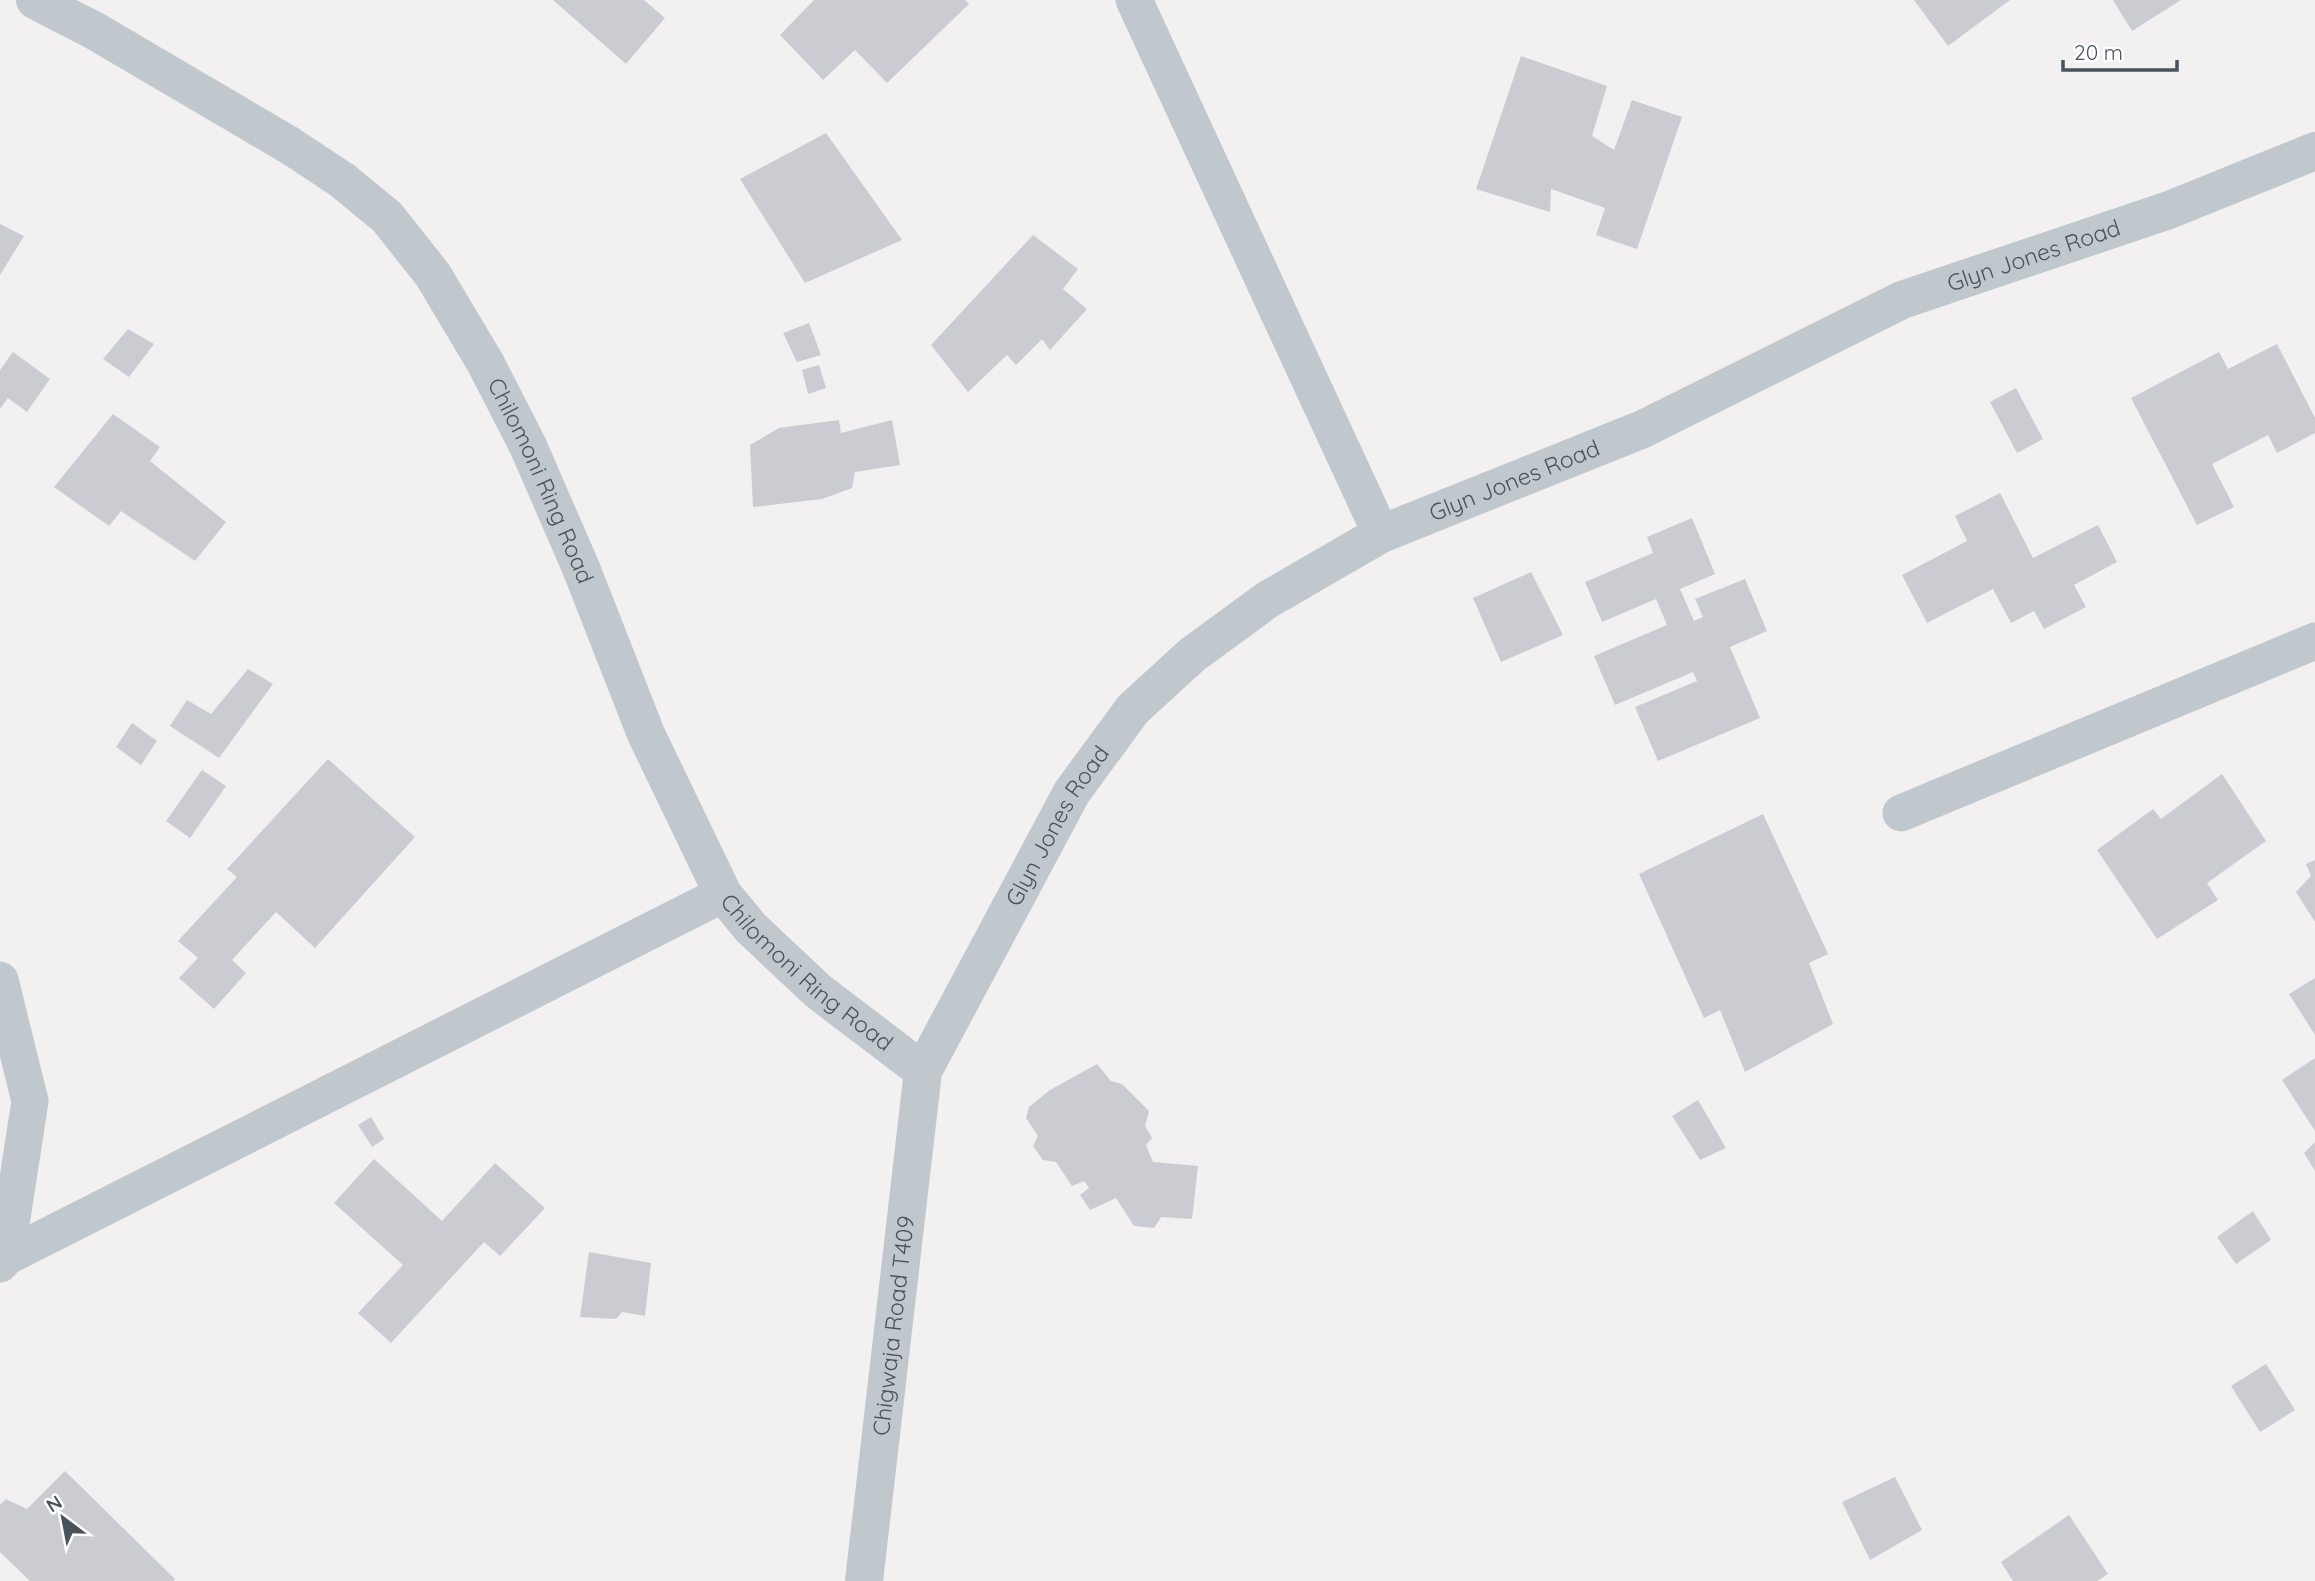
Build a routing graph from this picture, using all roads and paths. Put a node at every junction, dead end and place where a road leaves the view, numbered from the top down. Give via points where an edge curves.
1 (35, 0) edge
2 (1134, 0) edge
3 (2315, 151) edge
4 (1381, 534) junction
5 (2310, 653) edge
6 (1900, 813) dead end
7 (723, 894) junction
8 (0, 980) edge
9 (923, 1072) junction
10 (3, 1260) edge
11 (864, 1581) edge

1 - 7 street, Chilomoni Ring Road via 278,138 342,180 387,217 425,265 486,364 528,446 646,734
2 - 4 street
3 - 4 street, Glyn Jones Road via 2169,210 1902,300 1643,429
4 - 9 street, Glyn Jones Road via 1267,600 1192,655 1133,709 1072,792
5 - 6 street
7 - 9 street, Chilomoni Ring Road via 751,928 818,991
7 - 10 street
8 - 10 street via 30,1101
9 - 11 street, Chigwaja Road T409

